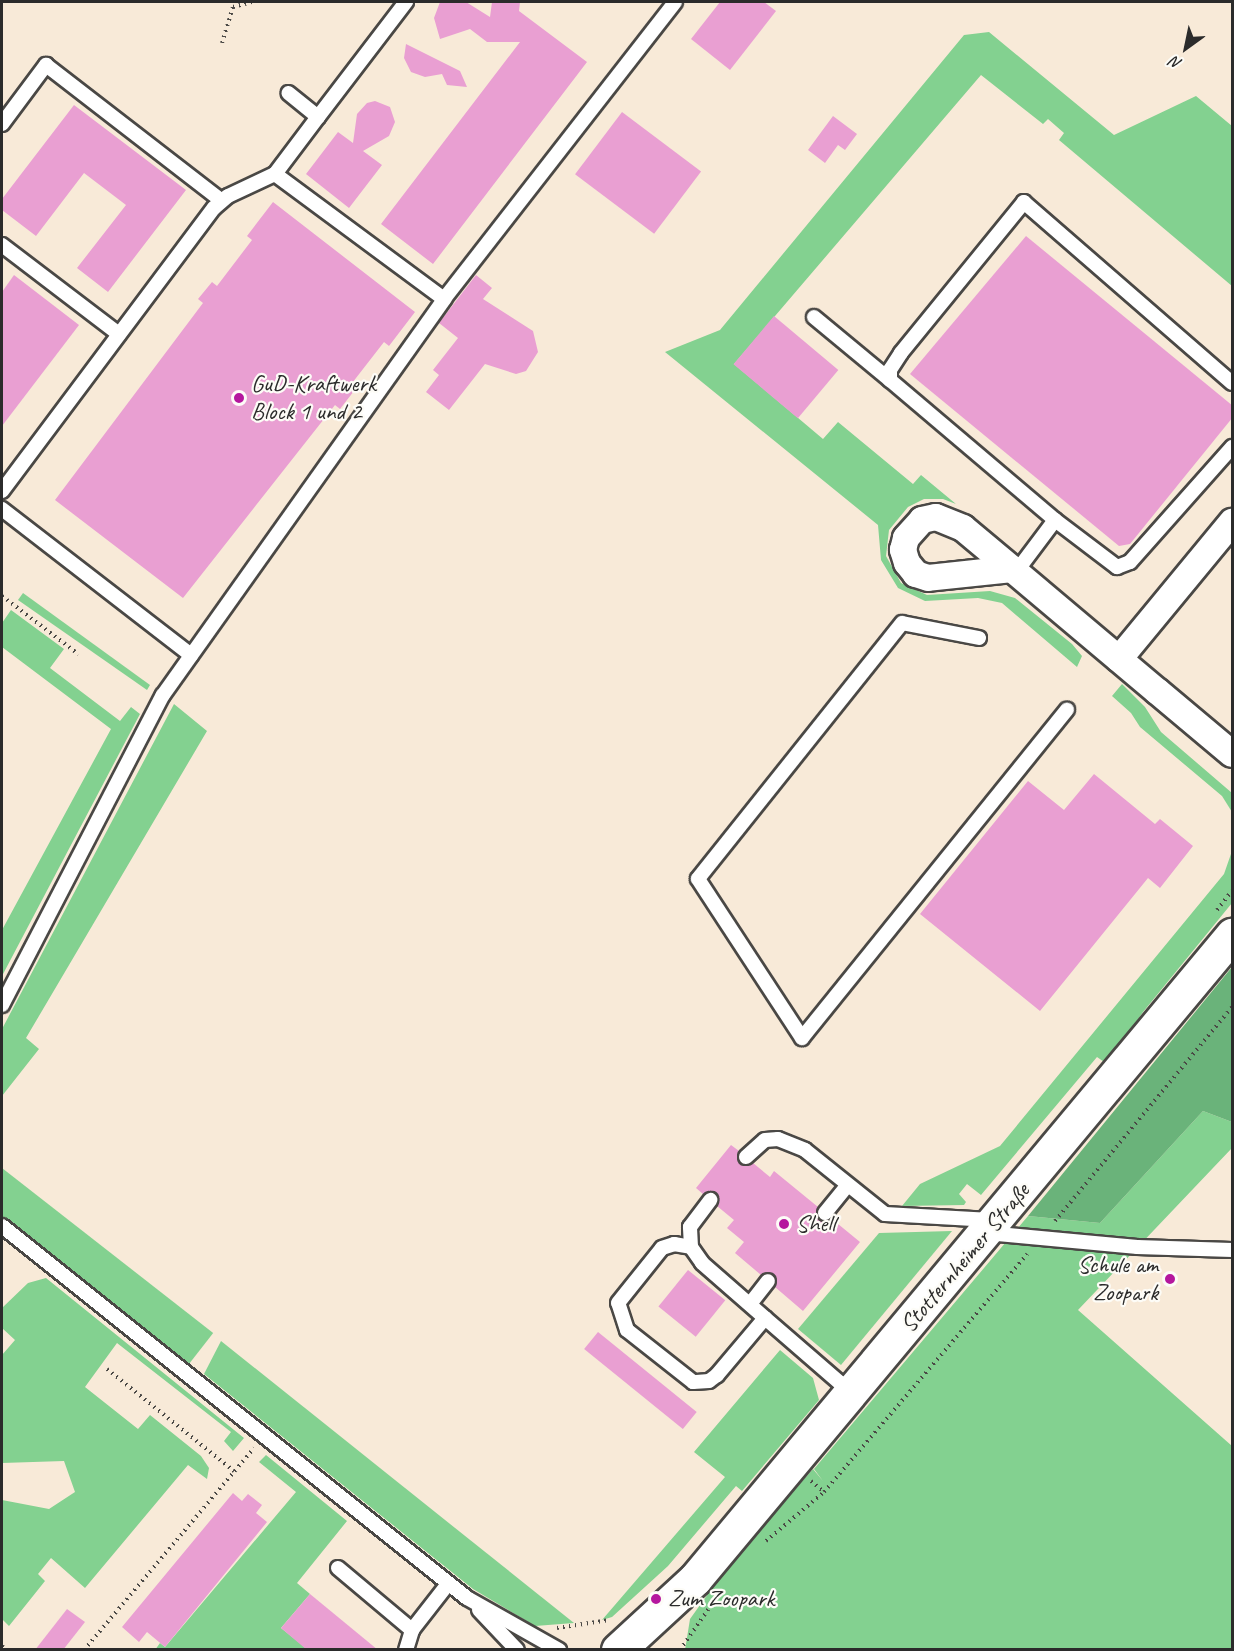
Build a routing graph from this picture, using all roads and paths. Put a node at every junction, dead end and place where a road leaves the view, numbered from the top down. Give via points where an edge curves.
1 (252, 2) edge
2 (406, 2) edge
3 (675, 2) edge
4 (222, 43) dead end
5 (288, 93) dead end
6 (318, 117) junction
7 (2, 124) edge
8 (275, 174) junction
9 (222, 201) junction
10 (2, 245) edge
11 (444, 299) junction
12 (814, 316) dead end
13 (119, 334) junction
14 (890, 380) junction
15 (1233, 383) edge
16 (1233, 447) edge
17 (2, 491) edge
18 (2, 509) edge
19 (1055, 520) junction
20 (1233, 522) edge
21 (1014, 570) joint
22 (2, 596) edge
23 (979, 638) dead end
24 (78, 654) dead end
25 (191, 655) junction
26 (1119, 659) junction
27 (1067, 709) dead end
28 (1233, 754) edge
29 (1233, 935) edge
30 (2, 1005) edge
31 (1233, 1007) edge
32 (746, 1157) dead end
33 (847, 1186) junction
34 (710, 1200) dead end
35 (825, 1213) dead end
36 (2, 1226) edge
37 (991, 1227) junction
38 (1042, 1236) junction
39 (691, 1246) junction
40 (1233, 1250) edge
41 (768, 1281) dead end
42 (750, 1304) junction
43 (765, 1317) junction
44 (107, 1369) dead end
45 (853, 1394) junction
46 (255, 1446) dead end
47 (234, 1471) junction
48 (762, 1544) dead end
49 (338, 1568) dead end
50 (448, 1584) junction
51 (708, 1586) junction
52 (467, 1598) junction
53 (554, 1629) dead end
54 (412, 1630) junction
55 (618, 1634) edge
56 (2, 1646) edge
57 (6, 1650) edge
58 (84, 1650) edge
59 (406, 1650) edge
60 (517, 1650) edge
61 (559, 1650) edge
62 (655, 1650) edge
63 (680, 1650) edge

1 - 4 path via 232,7
2 - 6 lane
3 - 11 lane
5 - 6 lane
6 - 8 lane
7 - 9 lane via 46,65
8 - 9 lane
8 - 11 lane
9 - 13 lane
10 - 13 lane
11 - 25 lane
12 - 14 lane
13 - 17 lane
14 - 15 lane via 890,370 901,353 1024,202
14 - 19 lane
16 - 19 lane via 1130,562 1117,567 1105,562
18 - 25 lane
19 - 21 lane
20 - 26 street
21 - 26 street
22 - 24 path
23 - 27 lane via 903,623 698,879 802,1038
25 - 30 lane via 163,695
26 - 28 street
29 - 37 main road, Stotternheimer Straße
31 - 38 path
32 - 33 lane via 765,1140 778,1139 805,1150
33 - 35 lane
33 - 37 lane via 877,1210 896,1216
34 - 39 lane via 690,1227
36 - 50 lane
37 - 38 lane
37 - 45 main road, Stotternheimer Straße
38 - 40 lane via 1137,1247
38 - 48 path via 824,1492
39 - 42 lane via 702,1263
39 - 43 lane via 674,1244 662,1248 621,1295 618,1312 627,1330 683,1378 701,1383 717,1375
41 - 42 lane
42 - 43 lane
43 - 45 lane
44 - 47 path
45 - 51 main road, Stotternheimer Straße
46 - 47 path
47 - 58 path
49 - 54 lane
50 - 52 lane
50 - 54 lane
51 - 55 main road
51 - 62 main road
51 - 63 path
52 - 60 lane
52 - 61 lane
53 - 55 path
54 - 59 lane
56 - 57 path

